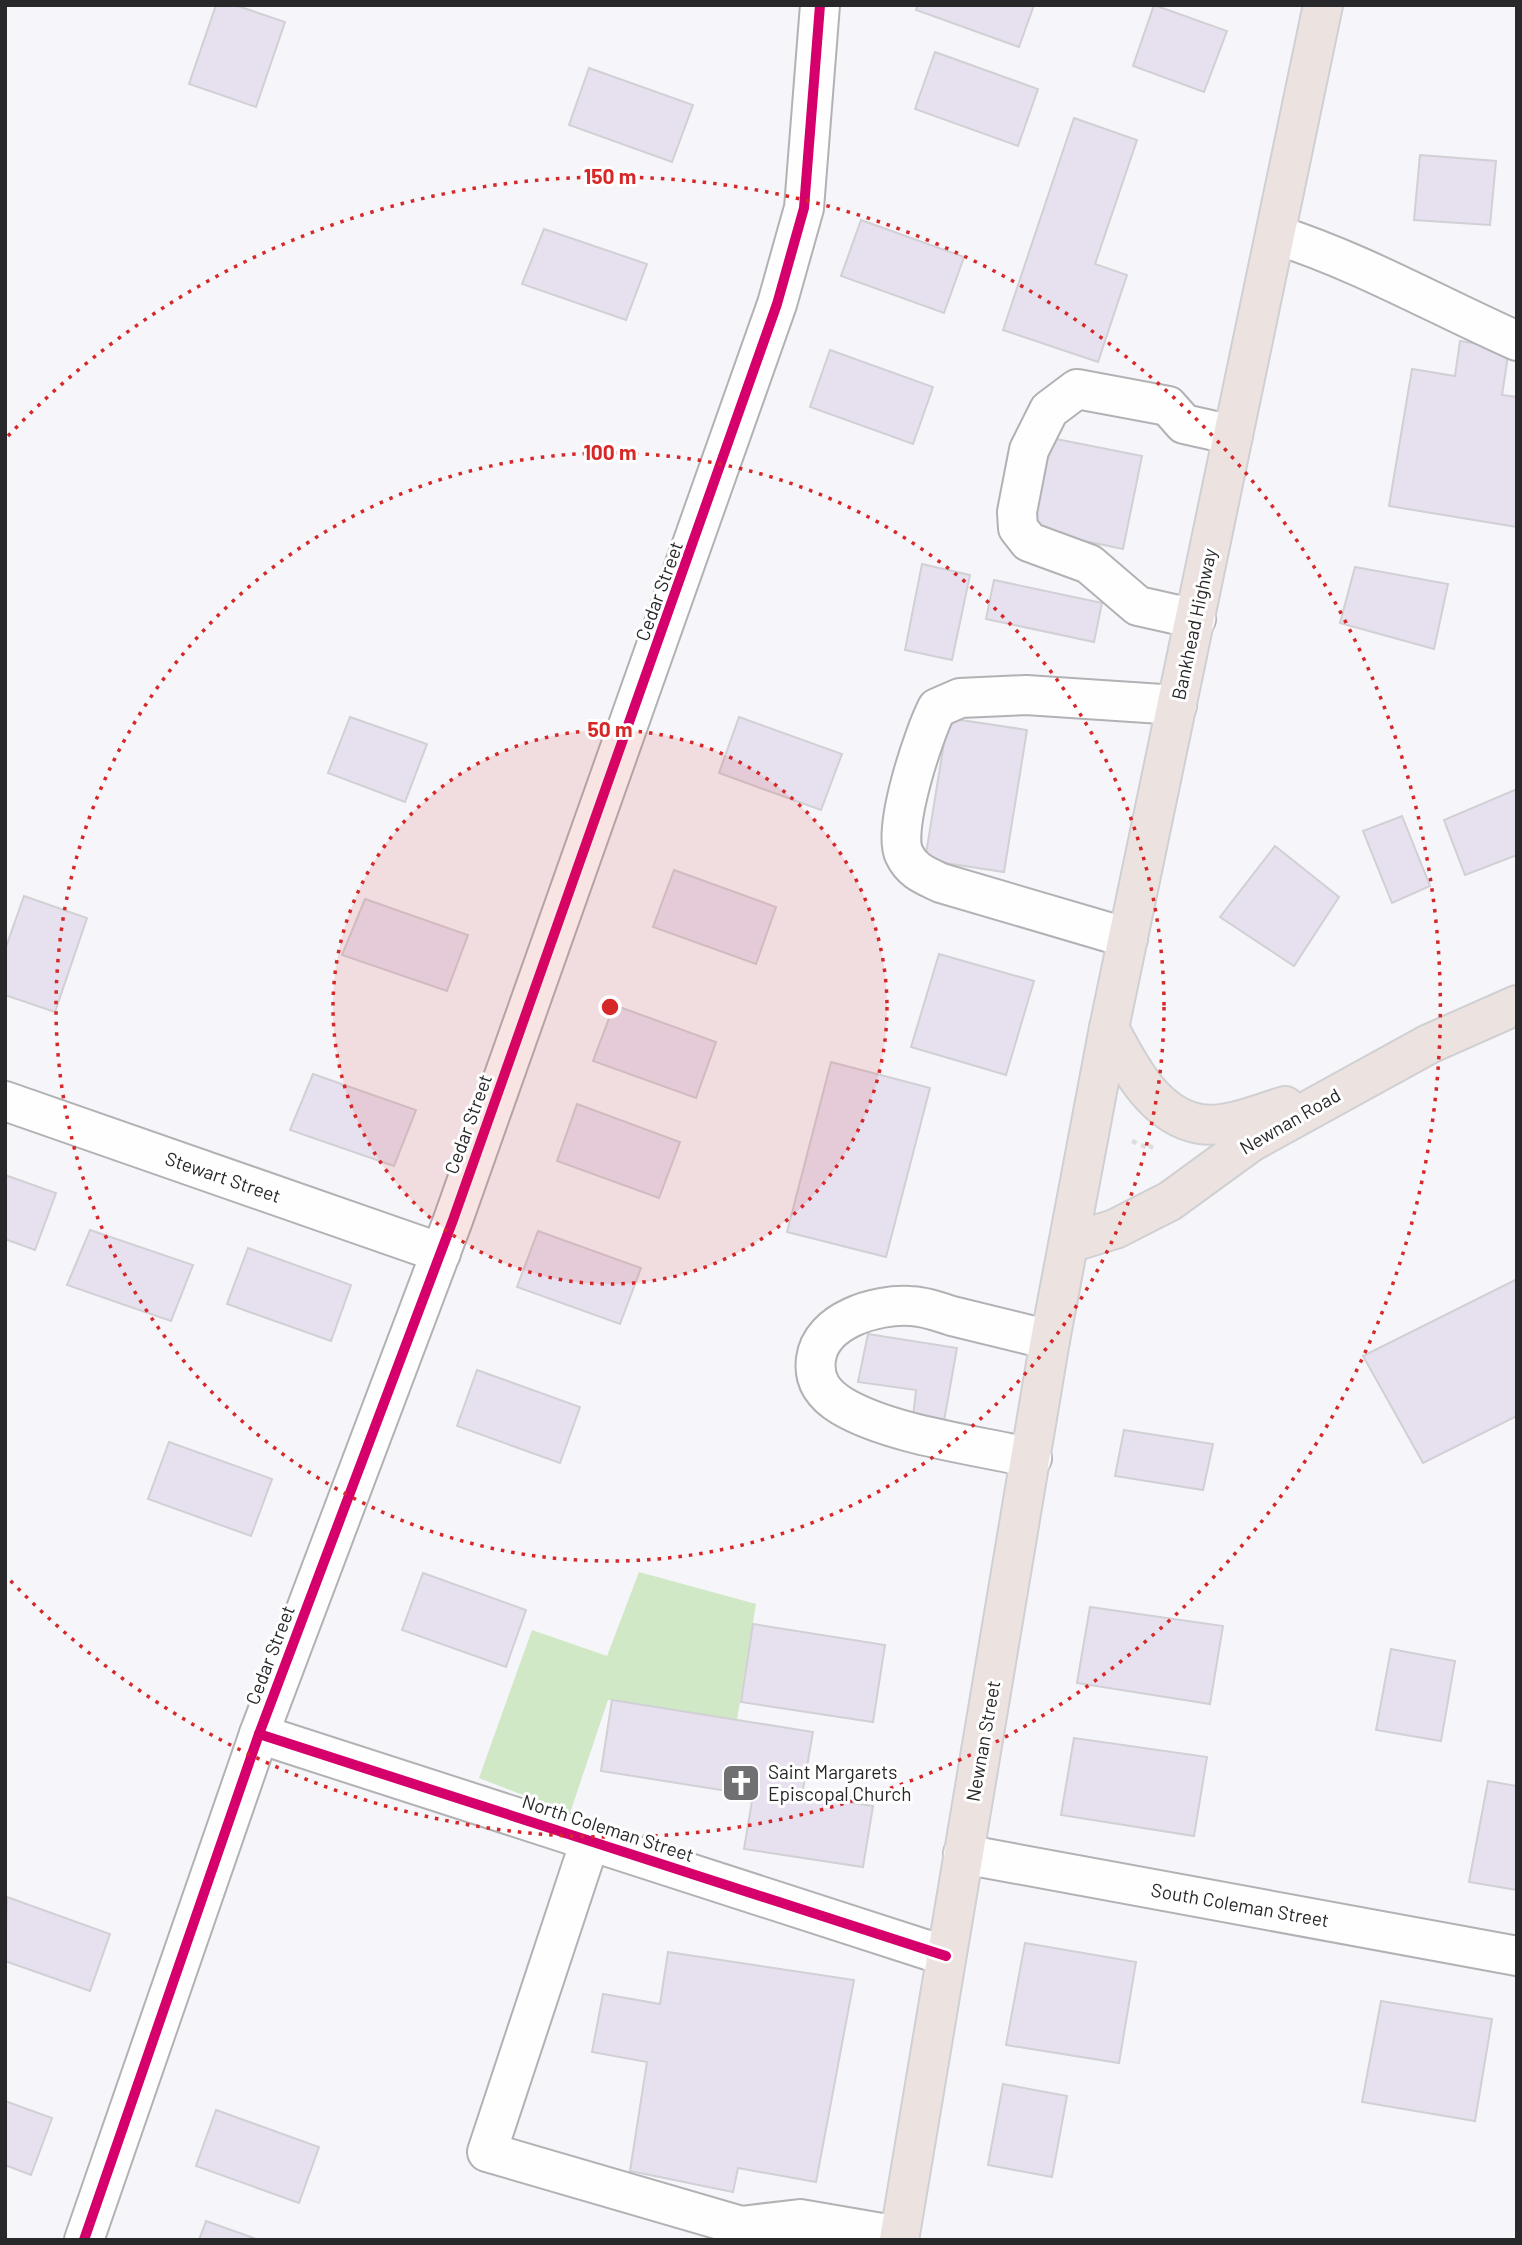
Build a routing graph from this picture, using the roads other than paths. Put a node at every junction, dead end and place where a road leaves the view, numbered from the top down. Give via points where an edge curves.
1 (820, 5) edge
2 (1323, 5) edge
3 (1277, 234) junction
4 (1517, 341) edge
5 (1233, 435) junction
6 (1196, 619) junction
7 (1177, 705) junction
8 (1128, 937) junction
9 (1517, 1005) edge
10 (1109, 1028) junction
11 (1347, 1088) junction
12 (5, 1101) edge
13 (1069, 1243) junction
14 (441, 1253) junction
15 (1050, 1340) junction
16 (1032, 1458) junction
17 (259, 1734) junction
18 (590, 1841) junction
19 (963, 1854) junction
20 (946, 1956) junction
21 (1517, 1956) edge
22 (899, 2238) edge
23 (84, 2240) edge

1 - 14 street, Cedar Street via 804,208 777,304
2 - 3 main road, Bankhead Highway
3 - 4 street via 1364,267
3 - 5 main road, Bankhead Highway
5 - 6 main road, Bankhead Highway
5 - 6 street via 1184,424 1168,406 1077,389 1049,410 1029,450 1017,512 1018,528 1029,542 1089,564 1138,606
6 - 7 main road, Bankhead Highway
7 - 8 main road, Bankhead Highway
7 - 8 street via 1026,695 960,698 937,708 921,740 904,819 902,850 913,870 941,883
8 - 10 main road, Bankhead Highway
9 - 11 main road, Newnan Road via 1429,1044
10 - 11 main road via 1138,1082 1167,1109 1199,1124 1238,1120
10 - 13 main road, Bankhead Highway
11 - 13 main road, Newnan Road via 1251,1142 1170,1201 1115,1229
12 - 14 street, Stewart Street
13 - 15 main road, Newnan Street
14 - 17 street, Cedar Street
15 - 16 main road, Newnan Street
15 - 16 street via 911,1306 885,1308 848,1321 821,1341 816,1358 816,1378 822,1390 863,1417
16 - 19 main road, Newnan Street
17 - 18 street, North Coleman Street
17 - 23 street, Cedar Street
18 - 20 street, North Coleman Street
18 - 22 street via 487,2152 741,2226 800,2220
19 - 20 main road, Newnan Street
19 - 21 street, South Coleman Street
20 - 22 main road, Newnan Street

